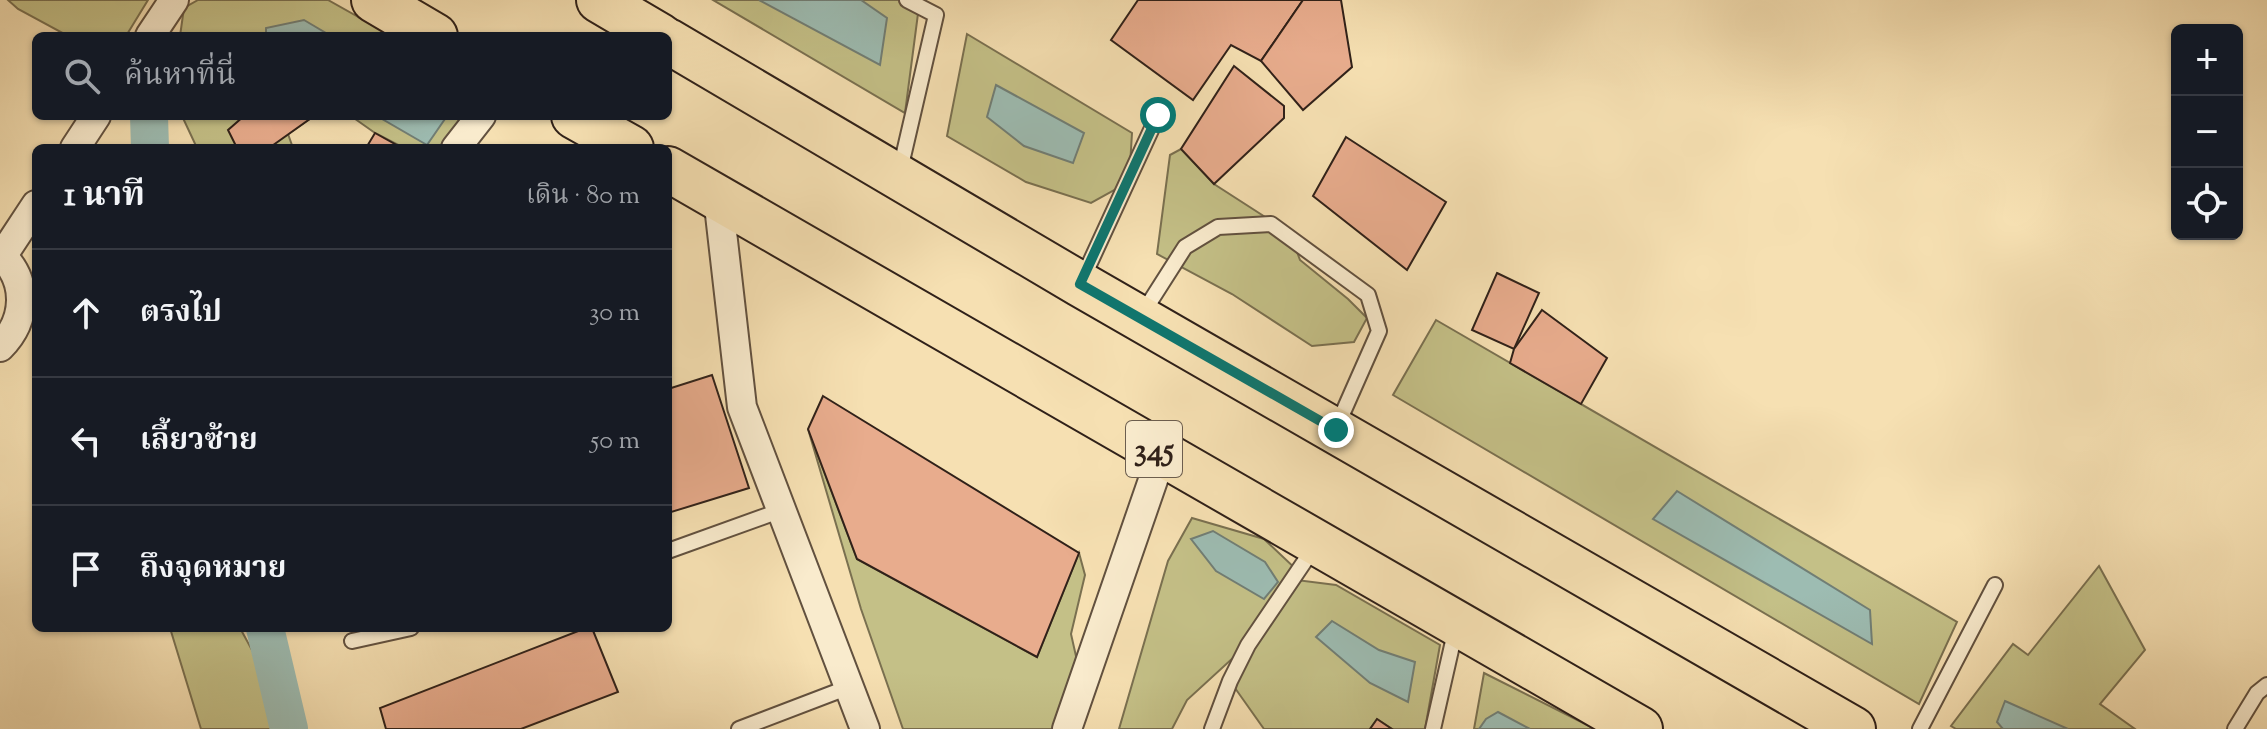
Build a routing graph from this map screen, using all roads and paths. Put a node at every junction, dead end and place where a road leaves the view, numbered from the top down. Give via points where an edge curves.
1 (374, 0) edge
2 (599, 0) edge
3 (907, 0) edge
4 (173, 1) edge
5 (937, 7) edge
6 (153, 32) edge
7 (428, 32) edge
8 (653, 32) edge
9 (672, 43) edge
10 (1158, 115) dead end
11 (93, 120) edge
12 (477, 120) edge
13 (581, 120) edge
14 (78, 144) edge
15 (459, 144) edge
16 (624, 144) edge
17 (902, 160) junction
18 (672, 171) edge
19 (718, 197) junction
20 (32, 211) edge
21 (1, 254) edge
22 (1080, 284) junction
23 (1139, 318) junction
24 (0, 347) edge
25 (1336, 430) junction
26 (1162, 454) junction
27 (782, 510) junction
28 (1318, 542) junction
29 (672, 550) edge
30 (1995, 585) dead end
31 (1457, 623) junction
32 (393, 632) edge
33 (352, 641) dead end
34 (2267, 685) edge
35 (849, 687) junction
36 (739, 729) edge
37 (865, 729) edge
38 (1067, 729) edge
39 (1212, 729) edge
40 (1433, 729) edge
41 (1640, 729) edge
42 (1853, 729) edge
43 (1920, 729) edge
44 (2235, 729) edge

1 - 7 main road
2 - 8 main road
3 - 5 lane
4 - 6 street
5 - 17 lane
9 - 17 main road
10 - 22 lane
11 - 14 street
12 - 15 street
13 - 16 main road
17 - 22 main road
18 - 19 main road, 345
19 - 26 main road, 345
19 - 27 street via 742,407
20 - 21 street
21 - 24 street via 15,272 21,312
22 - 23 main road
23 - 25 main road
23 - 25 lane via 1185,247 1218,227 1271,224 1368,295 1379,331
25 - 42 main road
26 - 28 main road, 345
26 - 38 street
27 - 29 lane
27 - 35 street
28 - 31 main road, 345
28 - 39 lane via 1248,645
30 - 43 lane
31 - 40 lane
31 - 41 main road, 345
32 - 33 lane
34 - 44 lane
35 - 36 lane
35 - 37 street

